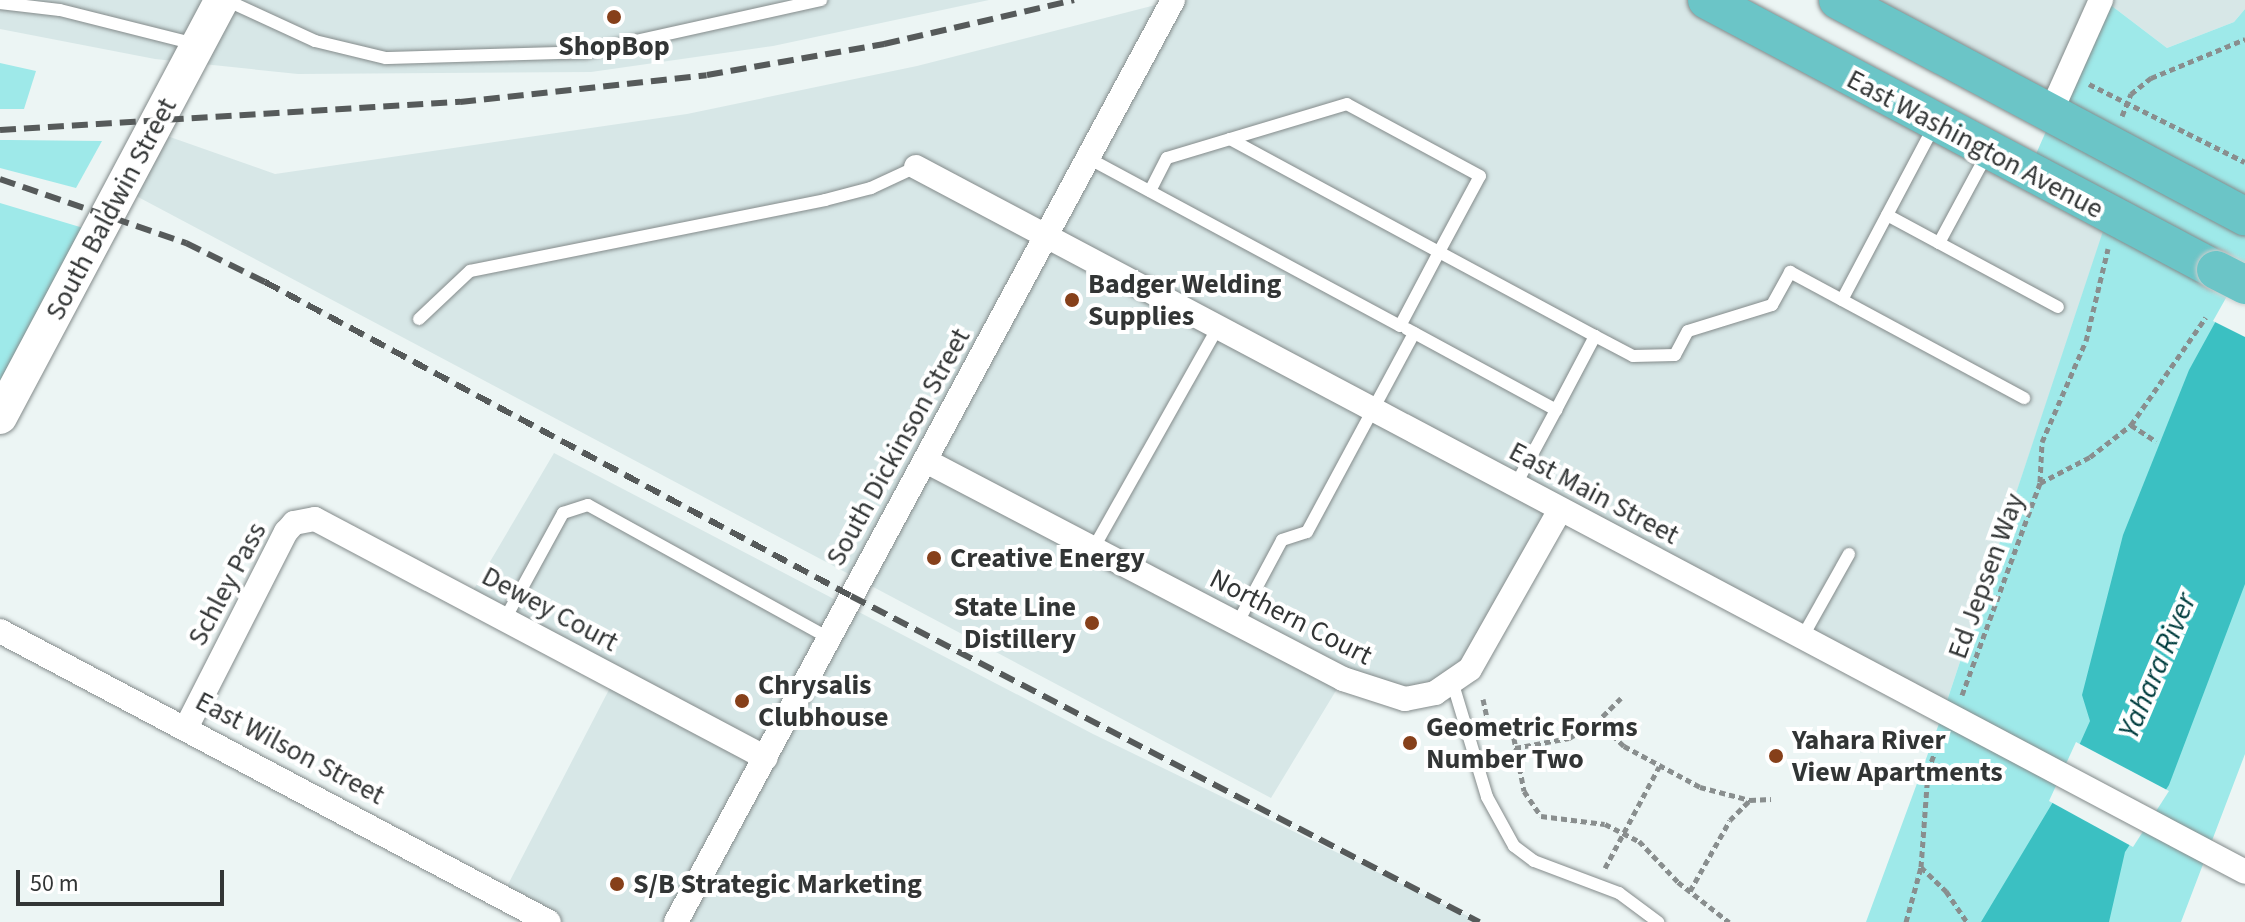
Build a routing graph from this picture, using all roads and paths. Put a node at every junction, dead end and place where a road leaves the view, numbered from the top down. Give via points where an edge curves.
1 (224, 0) edge
2 (821, 0) edge
3 (1173, 0) edge
4 (1707, 0) edge
5 (1838, 0) edge
6 (2101, 0) edge
7 (0, 3) edge
8 (2245, 39) edge
9 (198, 45) junction
10 (2092, 85) dead end
11 (2126, 105) junction
12 (2050, 114) junction
13 (1936, 123) junction
14 (1230, 139) junction
15 (2109, 146) junction
16 (1988, 151) junction
17 (1088, 158) junction
18 (2245, 162) edge
19 (916, 167) joint
20 (1150, 191) junction
21 (1887, 215) junction
22 (2245, 216) edge
23 (2120, 221) junction
24 (1047, 235) junction
25 (1939, 243) junction
26 (1439, 252) junction
27 (2230, 278) edge
28 (1842, 300) junction
29 (2058, 307) dead end
30 (2206, 317) dead end
31 (419, 319) dead end
32 (1400, 326) junction
33 (1218, 327) junction
34 (1414, 333) junction
35 (1595, 336) junction
36 (2024, 398) dead end
37 (1373, 410) junction
38 (1556, 410) junction
39 (0, 417) edge
40 (2131, 425) junction
41 (2156, 441) dead end
42 (926, 461) junction
43 (2040, 483) junction
44 (1515, 486) junction
45 (1560, 510) junction
46 (304, 519) joint
47 (1093, 549) junction
48 (1849, 554) dead end
49 (505, 619) junction
50 (1237, 624) junction
51 (0, 631) edge
52 (1803, 636) junction
53 (829, 638) junction
54 (1452, 681) junction
55 (1968, 682) dead end
56 (1621, 698) dead end
57 (1483, 699) dead end
58 (1598, 721) junction
59 (187, 726) junction
60 (1936, 746) dead end
61 (1515, 748) junction
62 (766, 758) junction
63 (1659, 767) junction
64 (1771, 799) dead end
65 (1750, 800) junction
66 (1623, 832) junction
67 (1921, 867) junction
68 (2245, 872) edge
69 (1598, 883) junction
70 (1690, 891) junction
71 (549, 922) edge
72 (676, 922) edge
73 (1658, 922) edge
74 (1729, 922) edge
75 (1906, 922) edge
76 (1967, 922) edge

1 - 2 lane via 315,41 386,58 586,52
1 - 9 street, South Baldwin Street
3 - 17 street, South Dickinson Street
4 - 13 main road, East Washington Avenue
5 - 12 main road
6 - 12 street
7 - 9 lane via 60,10
8 - 11 path via 2151,78
9 - 39 street, South Baldwin Street
10 - 11 path
11 - 15 path
11 - 18 path
12 - 15 main road
13 - 16 main road, East Washington Avenue
13 - 21 lane
14 - 20 lane via 1167,158
14 - 26 lane
14 - 26 lane via 1347,104 1480,176
15 - 22 main road
16 - 23 main road, East Washington Avenue
16 - 25 lane
17 - 20 lane
17 - 24 street, South Dickinson Street
19 - 24 street, East Main Street
19 - 31 lane via 871,188 825,200 470,271
20 - 32 lane
21 - 25 lane
21 - 28 lane
23 - 27 main road, East Washington Avenue
23 - 43 path via 2074,377 2042,442
24 - 33 street, East Main Street
24 - 42 street, South Dickinson Street
25 - 29 lane
26 - 32 lane
26 - 35 lane
28 - 35 lane via 1790,272 1772,305 1688,331 1675,355 1633,356
28 - 36 lane
30 - 40 path, Ed Jepsen Way
32 - 34 lane
33 - 37 street, East Main Street
33 - 47 lane
34 - 37 lane
34 - 38 lane
35 - 38 lane
37 - 44 street, East Main Street
37 - 50 lane via 1307,532 1282,540
38 - 44 lane
40 - 41 path
40 - 43 path, Ed Jepsen Way via 2090,457
42 - 47 street, Northern Court
42 - 53 street, South Dickinson Street
43 - 55 path, Ed Jepsen Way
44 - 45 street, East Main Street
45 - 52 street, East Main Street
45 - 54 street, Northern Court via 1470,669
46 - 49 street, Dewey Court via 325,523
46 - 59 street, Schley Pass via 286,532
47 - 50 street, Northern Court
48 - 52 lane
49 - 53 lane via 563,513 588,505
49 - 62 street, Dewey Court
50 - 54 street, Northern Court via 1376,694 1405,699 1435,693
51 - 59 street, East Wilson Street
52 - 68 street, East Main Street
53 - 62 street, South Dickinson Street
54 - 69 lane via 1487,797 1514,846 1534,861
56 - 58 path
57 - 61 path via 1490,733 1512,728
58 - 61 path via 1569,738
58 - 63 path
59 - 71 street, East Wilson Street
60 - 67 path via 1928,771
61 - 66 path via 1528,802 1541,816 1605,824
62 - 72 street, South Dickinson Street
63 - 65 path via 1700,787
63 - 66 path
64 - 65 path
65 - 70 path via 1720,832
66 - 69 path
66 - 70 path via 1651,851
67 - 75 path
67 - 76 path
69 - 73 lane
70 - 74 path

